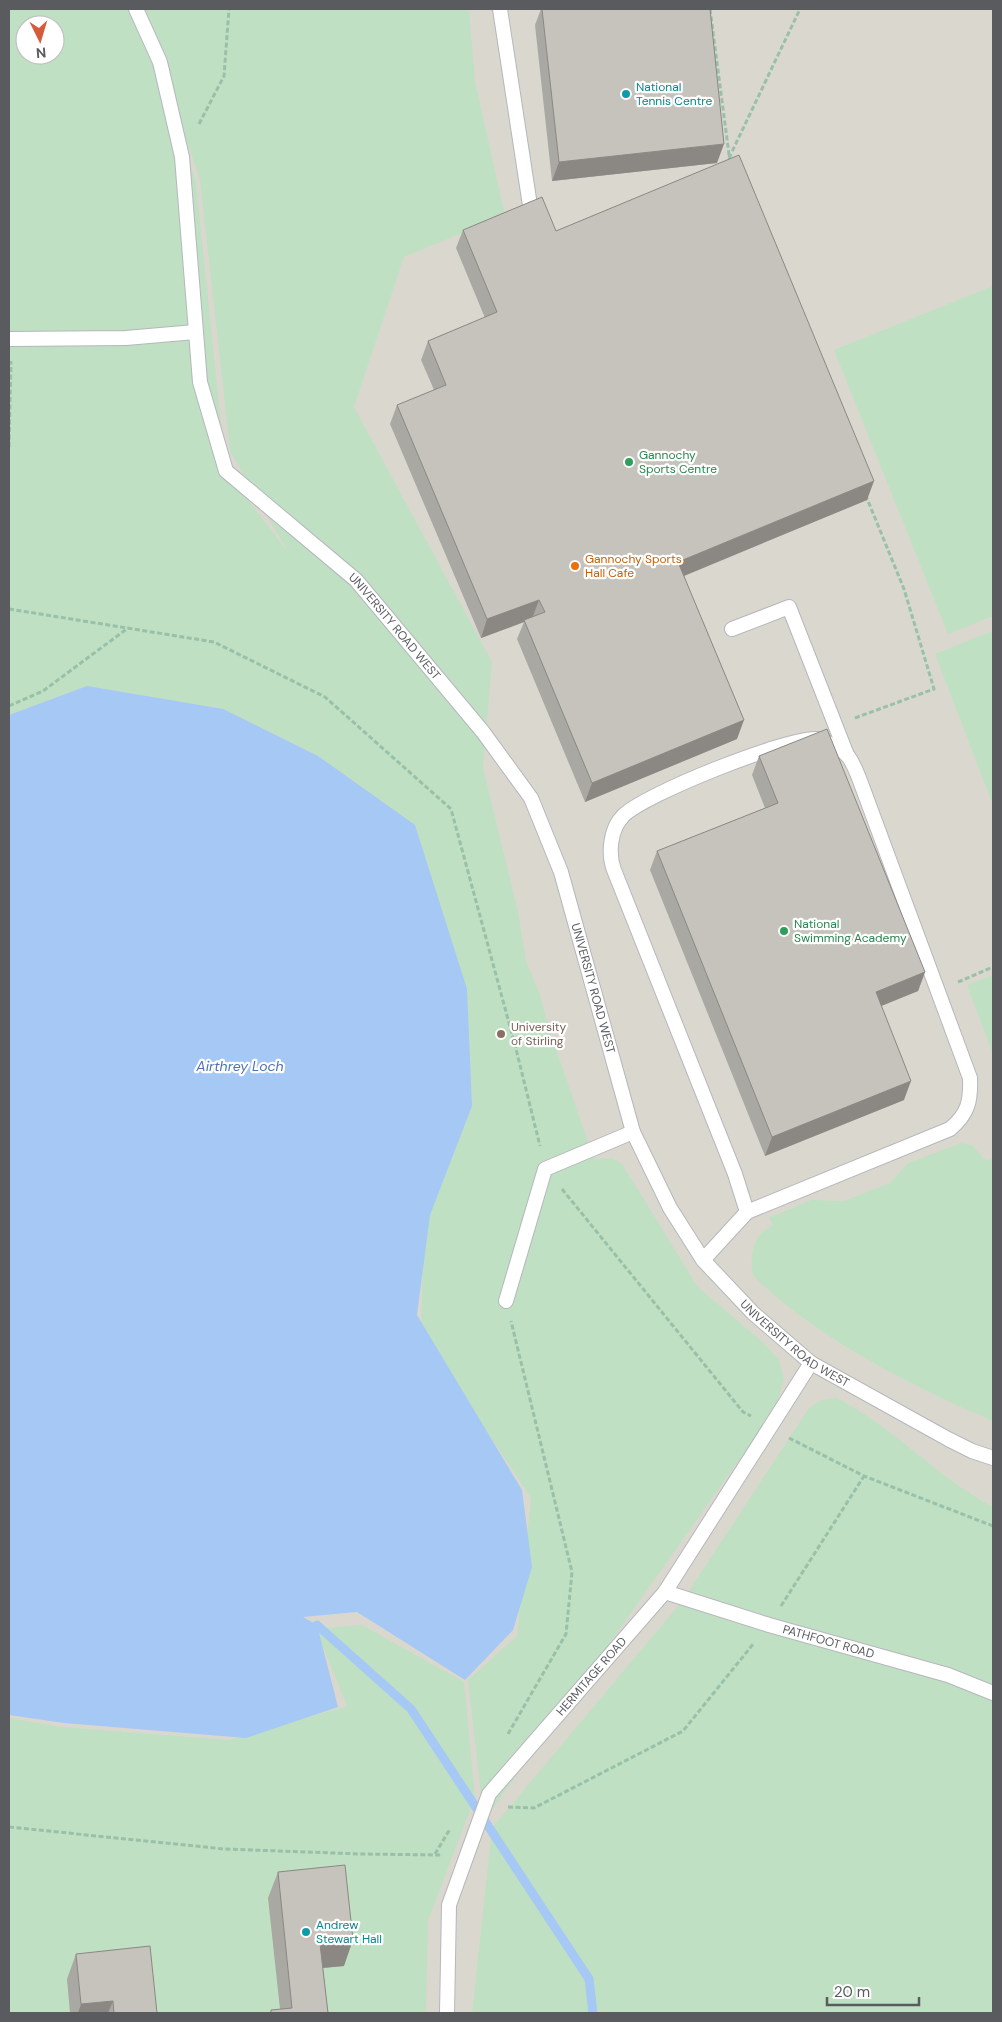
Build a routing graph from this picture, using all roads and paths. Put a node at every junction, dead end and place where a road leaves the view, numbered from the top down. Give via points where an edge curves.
1 (136, 9) edge
2 (229, 9) edge
3 (500, 9) edge
4 (710, 9) edge
5 (800, 9) edge
6 (182, 157) junction
7 (729, 158) junction
8 (732, 167) edge
9 (531, 212) edge
10 (195, 332) junction
11 (9, 339) edge
12 (11, 358) dead end
13 (9, 447) edge
14 (863, 488) edge
15 (9, 609) edge
16 (128, 628) junction
17 (732, 629) dead end
18 (9, 706) edge
19 (837, 726) junction
20 (847, 755) junction
21 (993, 967) edge
22 (937, 990) junction
23 (633, 1132) junction
24 (545, 1169) junction
25 (747, 1212) junction
26 (703, 1260) junction
27 (506, 1301) joint
28 (811, 1363) junction
29 (771, 1428) junction
30 (993, 1458) edge
31 (864, 1476) junction
32 (993, 1526) edge
33 (665, 1592) junction
34 (769, 1625) junction
35 (993, 1694) edge
36 (505, 1740) dead end
37 (485, 1806) junction
38 (454, 1824) dead end
39 (9, 1827) edge
40 (446, 2013) edge

1 - 6 lane via 160,62
2 - 6 path via 224,76
3 - 9 lane
4 - 7 path
5 - 7 path
6 - 10 lane
7 - 8 path
10 - 11 lane via 126,338
10 - 23 lane, UNIVERSITY ROAD WEST via 200,382 226,471 356,580 483,732 530,798 561,872
12 - 13 path
14 - 19 path via 904,589 934,689
15 - 16 path
16 - 18 path via 43,691
16 - 24 path via 214,642 325,697 451,809
17 - 19 lane via 789,607
19 - 20 lane
20 - 22 lane via 859,778
20 - 25 lane via 818,739 775,747 655,795 636,806 622,817 611,845 614,870 735,1174
21 - 22 path
22 - 25 lane via 970,1078 968,1110 961,1119 938,1135
23 - 24 lane
23 - 26 lane, UNIVERSITY ROAD WEST via 670,1208
24 - 27 lane
24 - 29 path via 744,1412
25 - 26 lane
26 - 28 lane, UNIVERSITY ROAD WEST via 753,1313
27 - 36 path via 572,1572 566,1634
28 - 29 lane, HERMITAGE ROAD
28 - 30 lane, UNIVERSITY ROAD WEST via 964,1447
29 - 31 path
29 - 33 lane, HERMITAGE ROAD
31 - 32 path
31 - 34 path
33 - 34 lane, PATHFOOT ROAD
33 - 37 lane, HERMITAGE ROAD via 489,1794
34 - 35 lane, PATHFOOT ROAD via 948,1675
34 - 37 path via 683,1730 534,1808
37 - 40 lane, HERMITAGE ROAD via 449,1905
38 - 39 path via 435,1854 224,1849

